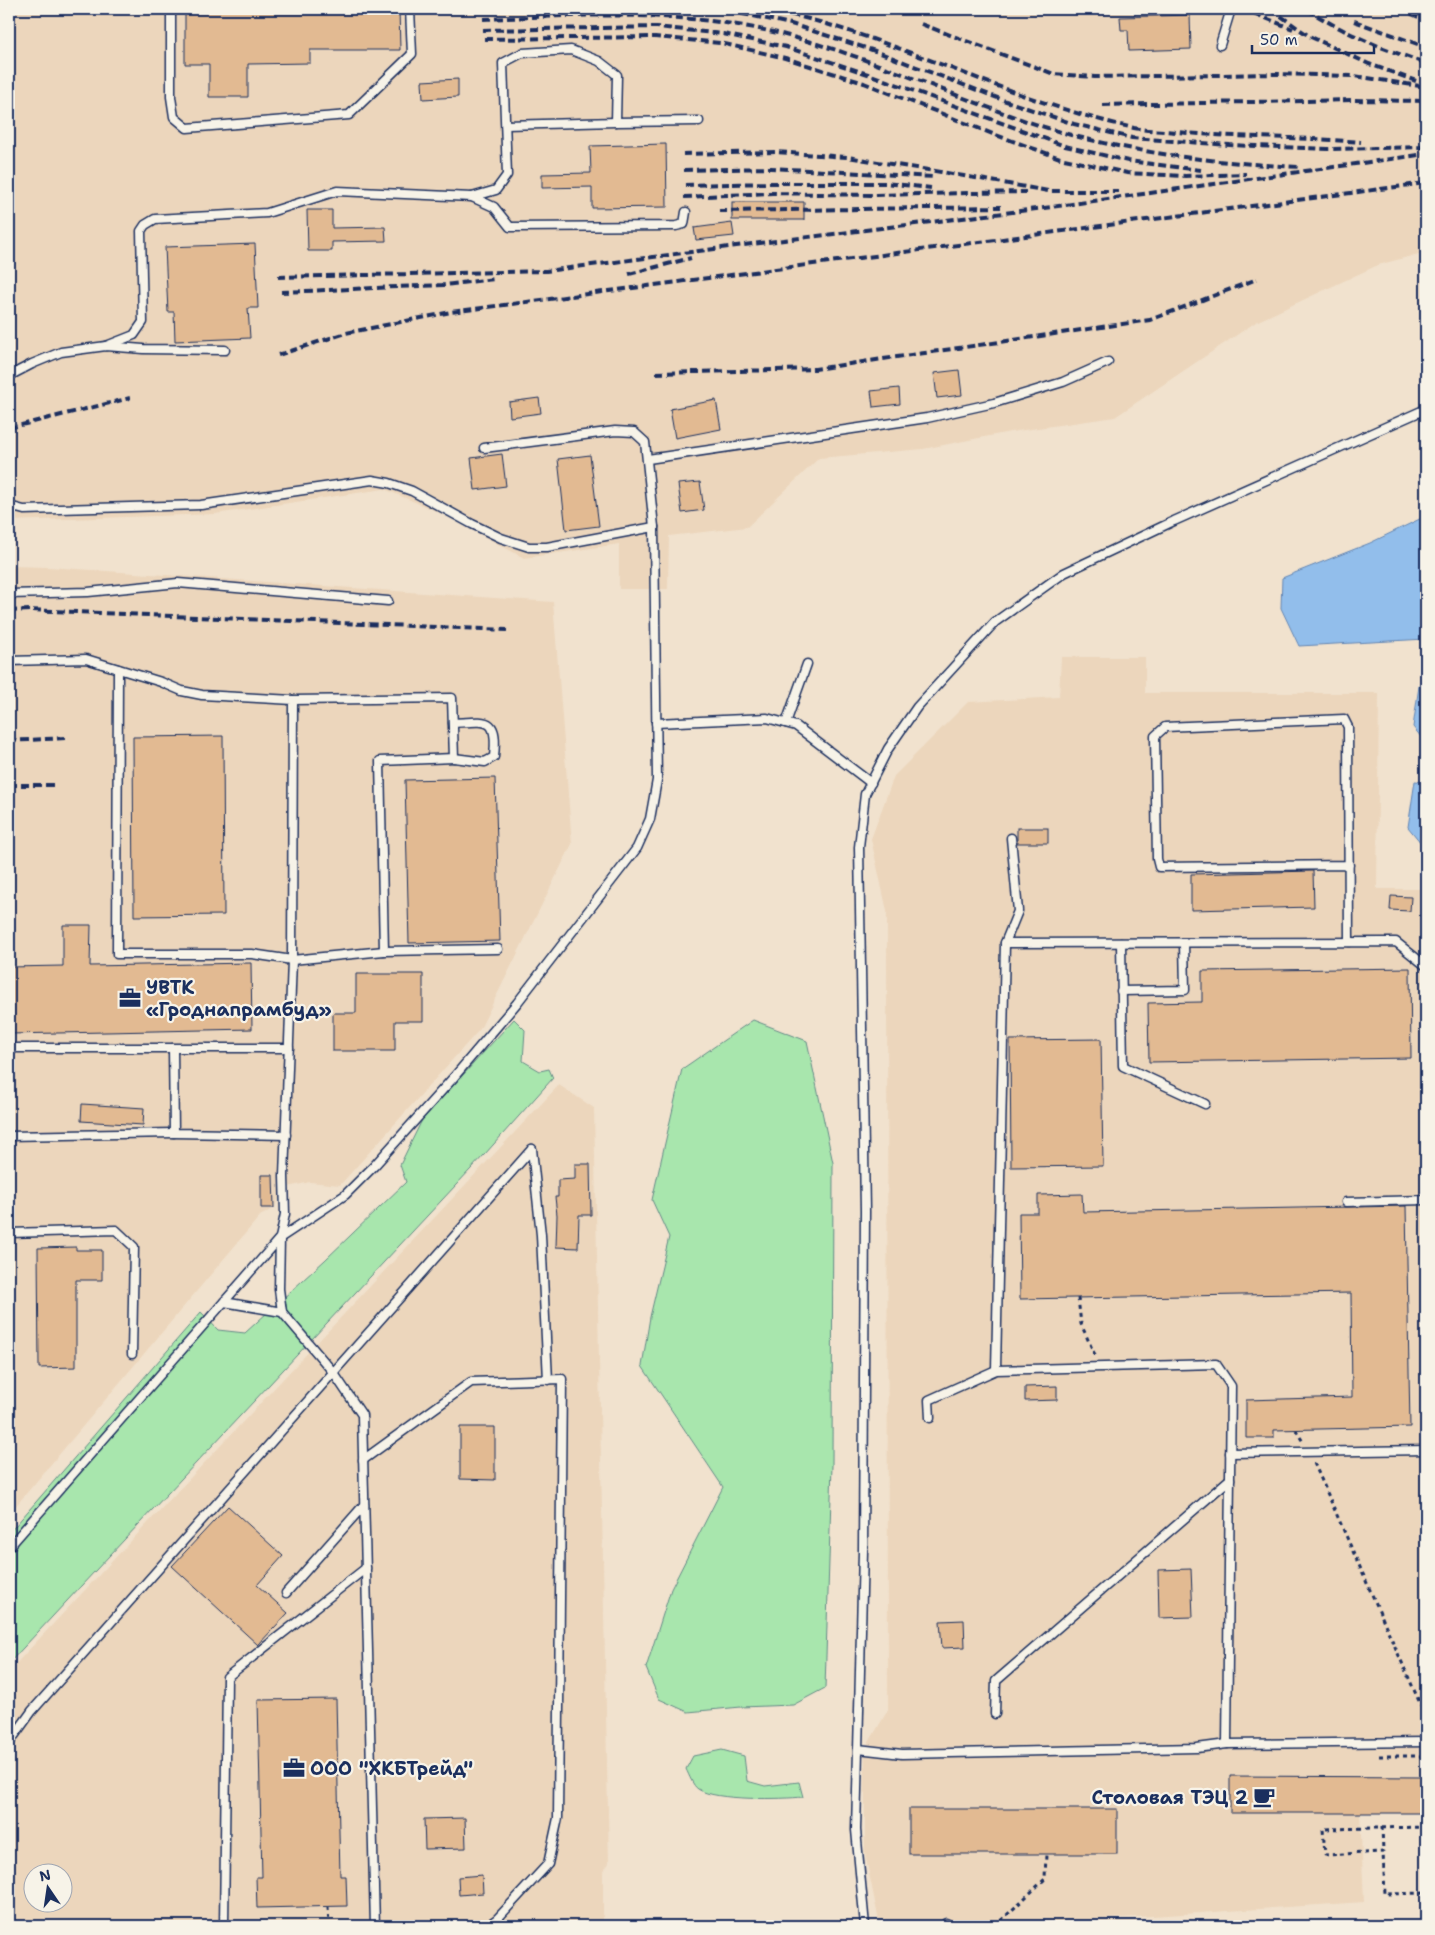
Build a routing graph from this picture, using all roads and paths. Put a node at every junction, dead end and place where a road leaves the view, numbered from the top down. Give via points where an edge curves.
1 (172, 9) edge
2 (410, 9) edge
3 (1231, 9) edge
4 (1220, 45) dead end
5 (699, 121) dead end
6 (616, 122) junction
7 (506, 125) junction
8 (472, 198) junction
9 (686, 212) dead end
10 (106, 346) junction
11 (225, 350) dead end
12 (1108, 362) dead end
13 (9, 376) edge
14 (1426, 408) edge
15 (484, 448) dead end
16 (648, 458) junction
17 (9, 506) edge
18 (654, 527) junction
19 (9, 594) edge
20 (388, 601) dead end
21 (9, 661) edge
22 (806, 664) dead end
23 (118, 668) junction
24 (293, 700) junction
25 (453, 723) junction
26 (656, 723) junction
27 (786, 723) junction
28 (454, 758) junction
29 (871, 783) junction
30 (1011, 838) dead end
31 (1349, 865) dead end
32 (1350, 942) junction
33 (1005, 943) junction
34 (1121, 943) junction
35 (1184, 943) junction
36 (498, 949) dead end
37 (384, 951) junction
38 (292, 960) junction
39 (1426, 966) edge
40 (1121, 991) junction
41 (9, 1048) edge
42 (173, 1048) junction
43 (289, 1048) junction
44 (1205, 1104) dead end
45 (174, 1133) junction
46 (9, 1136) edge
47 (286, 1136) junction
48 (1426, 1200) edge
49 (1346, 1202) dead end
50 (9, 1233) edge
51 (280, 1238) junction
52 (1078, 1298) dead end
53 (224, 1302) junction
54 (282, 1312) junction
55 (132, 1354) dead end
56 (1108, 1367) junction
57 (996, 1370) junction
58 (334, 1372) junction
59 (548, 1380) junction
60 (930, 1418) dead end
61 (1296, 1430) dead end
62 (1426, 1450) edge
63 (1309, 1452) junction
64 (1230, 1454) junction
65 (363, 1460) junction
66 (1230, 1479) junction
67 (364, 1505) junction
68 (9, 1547) edge
69 (366, 1568) junction
70 (286, 1593) dead end
71 (995, 1714) dead end
72 (1426, 1717) edge
73 (1426, 1742) edge
74 (9, 1743) edge
75 (1227, 1744) junction
76 (858, 1749) junction
77 (1382, 1827) junction
78 (1426, 1827) edge
79 (1383, 1852) junction
80 (1046, 1854) dead end
81 (1426, 1893) edge
82 (328, 1907) dead end
83 (224, 1926) edge
84 (329, 1926) edge
85 (375, 1926) edge
86 (487, 1926) edge
87 (865, 1926) edge
88 (995, 1926) edge

1 - 2 lane via 171,97 174,118 187,128 349,115 412,54
3 - 4 lane
5 - 6 lane
6 - 7 lane
6 - 7 lane via 617,75 600,61 571,50 522,53 503,63
7 - 8 lane via 507,175 496,190
8 - 9 lane via 494,207 510,227 676,226 684,224
8 - 10 lane via 337,191 267,213 155,219 141,231 143,322 134,335
10 - 11 lane
10 - 13 lane via 61,352
12 - 16 lane via 1063,382 994,403 927,418
14 - 29 lane via 1064,573 995,622 917,707 888,749
15 - 16 lane via 624,431 634,432 645,442
16 - 18 lane
17 - 18 lane via 24,510 201,505 372,480 412,491 501,538 529,547 547,547
18 - 26 lane
19 - 20 lane via 88,592 178,582
21 - 23 lane via 86,659
22 - 27 lane
23 - 24 lane via 202,695
23 - 38 lane via 117,954 252,954
24 - 25 lane via 452,698
24 - 38 lane
25 - 28 lane
25 - 28 lane via 482,721 491,726 496,735 494,757 485,762
26 - 27 lane via 767,718
26 - 51 lane via 657,780 650,819 637,848 516,1003 374,1166 344,1195
27 - 29 lane via 796,726
28 - 37 lane via 380,761
29 - 76 lane via 865,794 860,847 865,1231
30 - 33 lane via 1018,911
31 - 32 lane via 1159,867 1155,736 1164,727 1344,719 1348,727
32 - 35 lane
32 - 39 lane via 1396,942
33 - 34 lane
33 - 57 lane
34 - 35 lane
34 - 40 lane
35 - 40 lane via 1185,990
36 - 37 lane
37 - 38 lane
38 - 43 lane
40 - 44 lane via 1122,1066
41 - 42 lane
42 - 43 lane
42 - 45 lane
43 - 47 lane
45 - 46 lane
45 - 47 lane
47 - 51 lane via 285,1214
48 - 49 lane
50 - 55 lane via 116,1230 134,1247
51 - 53 lane
51 - 54 lane
52 - 56 path via 1081,1324 1094,1353
53 - 54 lane
53 - 68 lane
54 - 58 lane
56 - 57 lane
56 - 64 lane via 1216,1364 1231,1386
57 - 60 lane via 929,1400
58 - 59 lane via 532,1149 541,1235
58 - 65 lane via 362,1415
58 - 74 lane via 32,1711
59 - 65 lane via 471,1382
59 - 86 lane via 562,1379 558,1818 548,1864 497,1920
61 - 63 path
62 - 63 lane
63 - 64 lane
63 - 72 path
64 - 66 lane
65 - 67 lane
66 - 71 lane via 996,1681
66 - 75 lane
67 - 69 lane
67 - 70 lane
69 - 83 lane via 227,1677
69 - 85 lane
73 - 75 lane
75 - 76 lane via 1197,1748 902,1754
76 - 87 lane via 856,1830
77 - 78 path
77 - 79 path
77 - 79 path via 1323,1829 1325,1855
79 - 81 path via 1385,1894
80 - 88 path via 1045,1879
82 - 84 path

